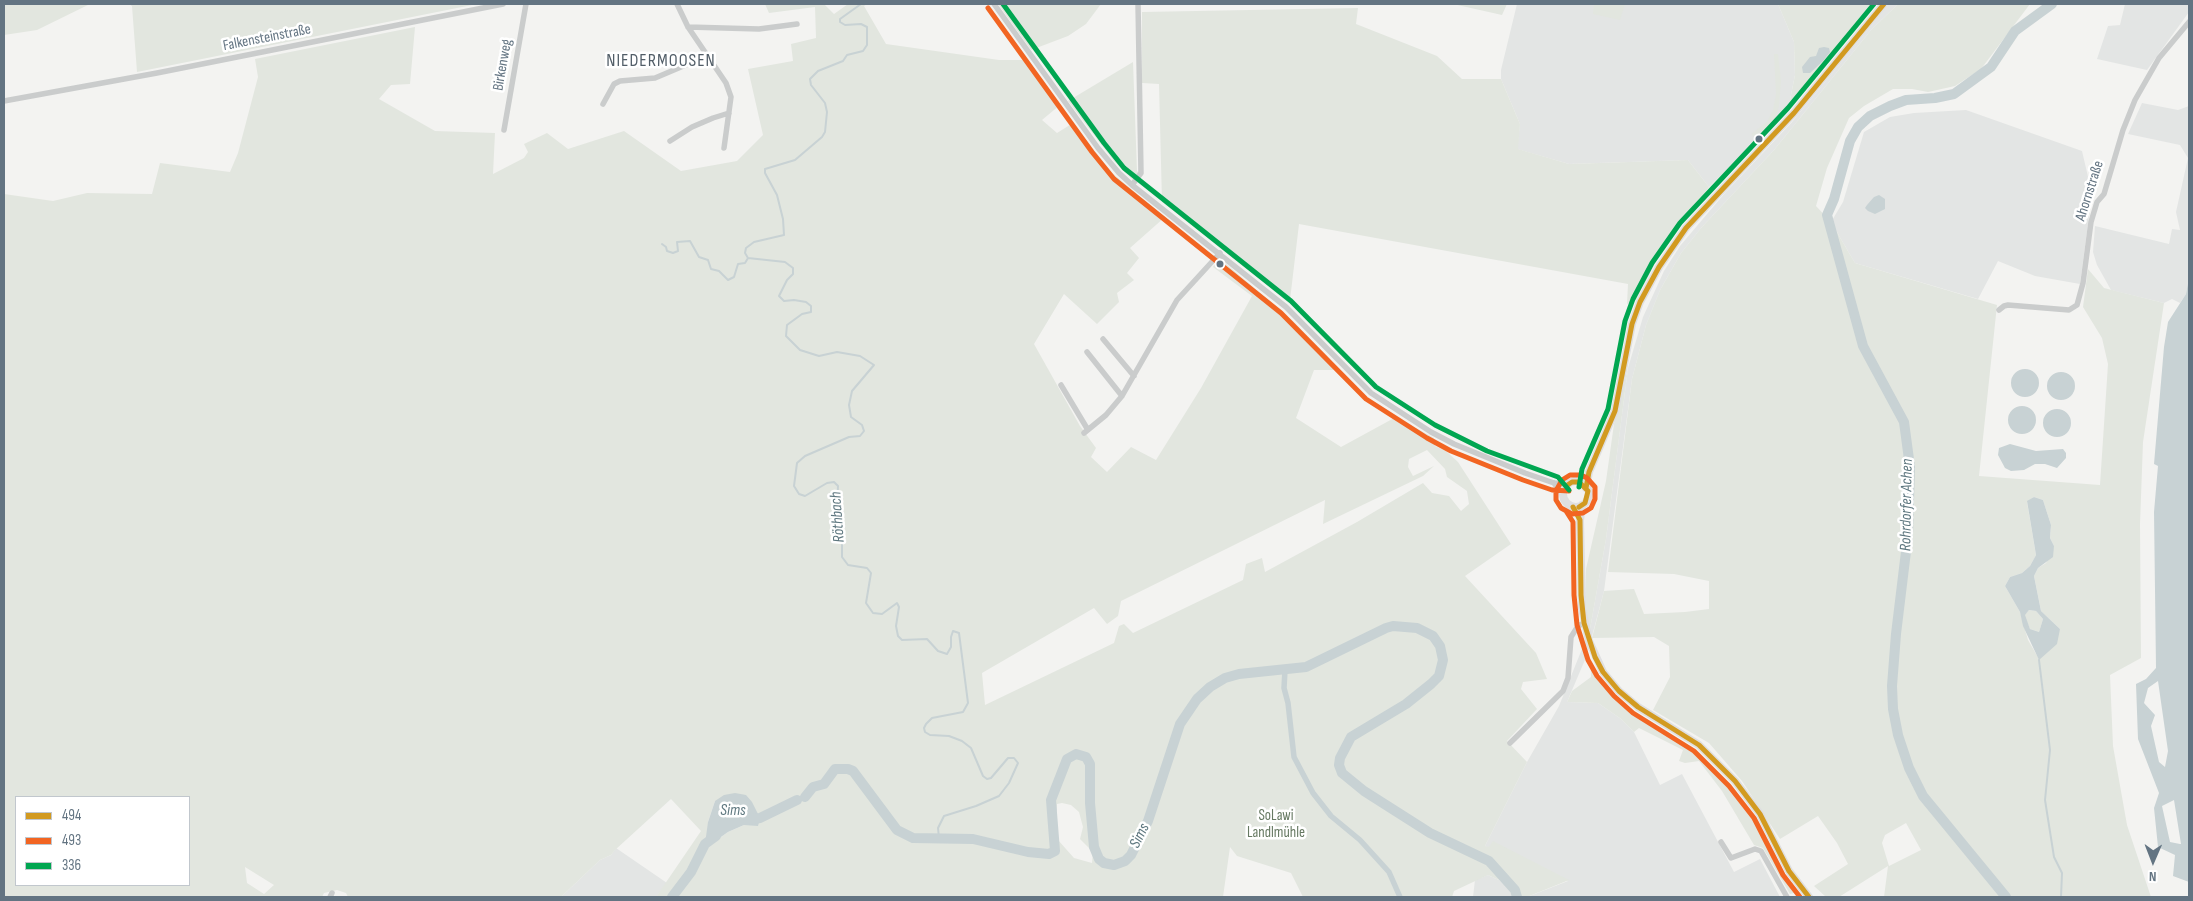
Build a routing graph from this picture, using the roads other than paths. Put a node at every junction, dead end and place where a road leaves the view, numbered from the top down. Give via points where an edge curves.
1 (503, 4) edge
2 (526, 4) edge
3 (677, 4) edge
4 (994, 4) edge
5 (1138, 4) edge
6 (1884, 4) edge
7 (2189, 22) edge
8 (797, 24) dead end
9 (688, 27) junction
10 (707, 56) junction
11 (4, 101) edge
12 (603, 104) dead end
13 (729, 114) junction
14 (504, 130) dead end
15 (670, 141) dead end
16 (724, 148) dead end
17 (1132, 185) junction
18 (1220, 253) junction
19 (1999, 310) dead end
20 (1103, 339) dead end
21 (1087, 352) dead end
22 (1134, 376) junction
23 (1062, 385) dead end
24 (1122, 396) junction
25 (1588, 472) junction
26 (1577, 482) junction
27 (1554, 483) junction
28 (1569, 484) junction
29 (1586, 488) junction
30 (1563, 495) junction
31 (1582, 505) junction
32 (1573, 507) junction
33 (1580, 520) junction
34 (1584, 623) junction
35 (1510, 743) dead end
36 (1721, 842) dead end
37 (1805, 896) edge
38 (1788, 897) edge

1 - 11 street, Falkensteinstraße
2 - 14 street, Birkenweg
3 - 9 street
4 - 17 street via 1098,148
5 - 17 street via 1141,173
6 - 25 main road via 1794,113 1686,228 1659,267 1632,324 1614,411
7 - 19 street, Ahornstraße via 2158,58 2134,100 2104,194 2097,202 2091,222 2077,305 2069,310 2008,305
8 - 9 street via 759,30
9 - 10 street
10 - 12 street via 655,78 620,81 614,84
10 - 13 street via 726,83 731,97
13 - 15 street via 692,127
13 - 16 street
17 - 18 street
18 - 22 street via 1177,300
18 - 27 street via 1286,307 1356,379 1389,406 1454,444
20 - 22 street
21 - 24 street
22 - 24 street
23 - 24 street via 1086,432 1106,416
25 - 26 main road
25 - 29 main road
26 - 28 main road
26 - 29 main road
27 - 28 street
27 - 30 street
28 - 30 main road
29 - 31 main road via 1588,497
30 - 32 main road
31 - 32 main road
31 - 33 main road
32 - 33 main road
33 - 34 main road
34 - 35 street via 1571,637 1563,692
34 - 37 main road via 1595,657 1619,692 1699,745 1745,792
36 - 38 street via 1731,858 1755,849 1761,851

